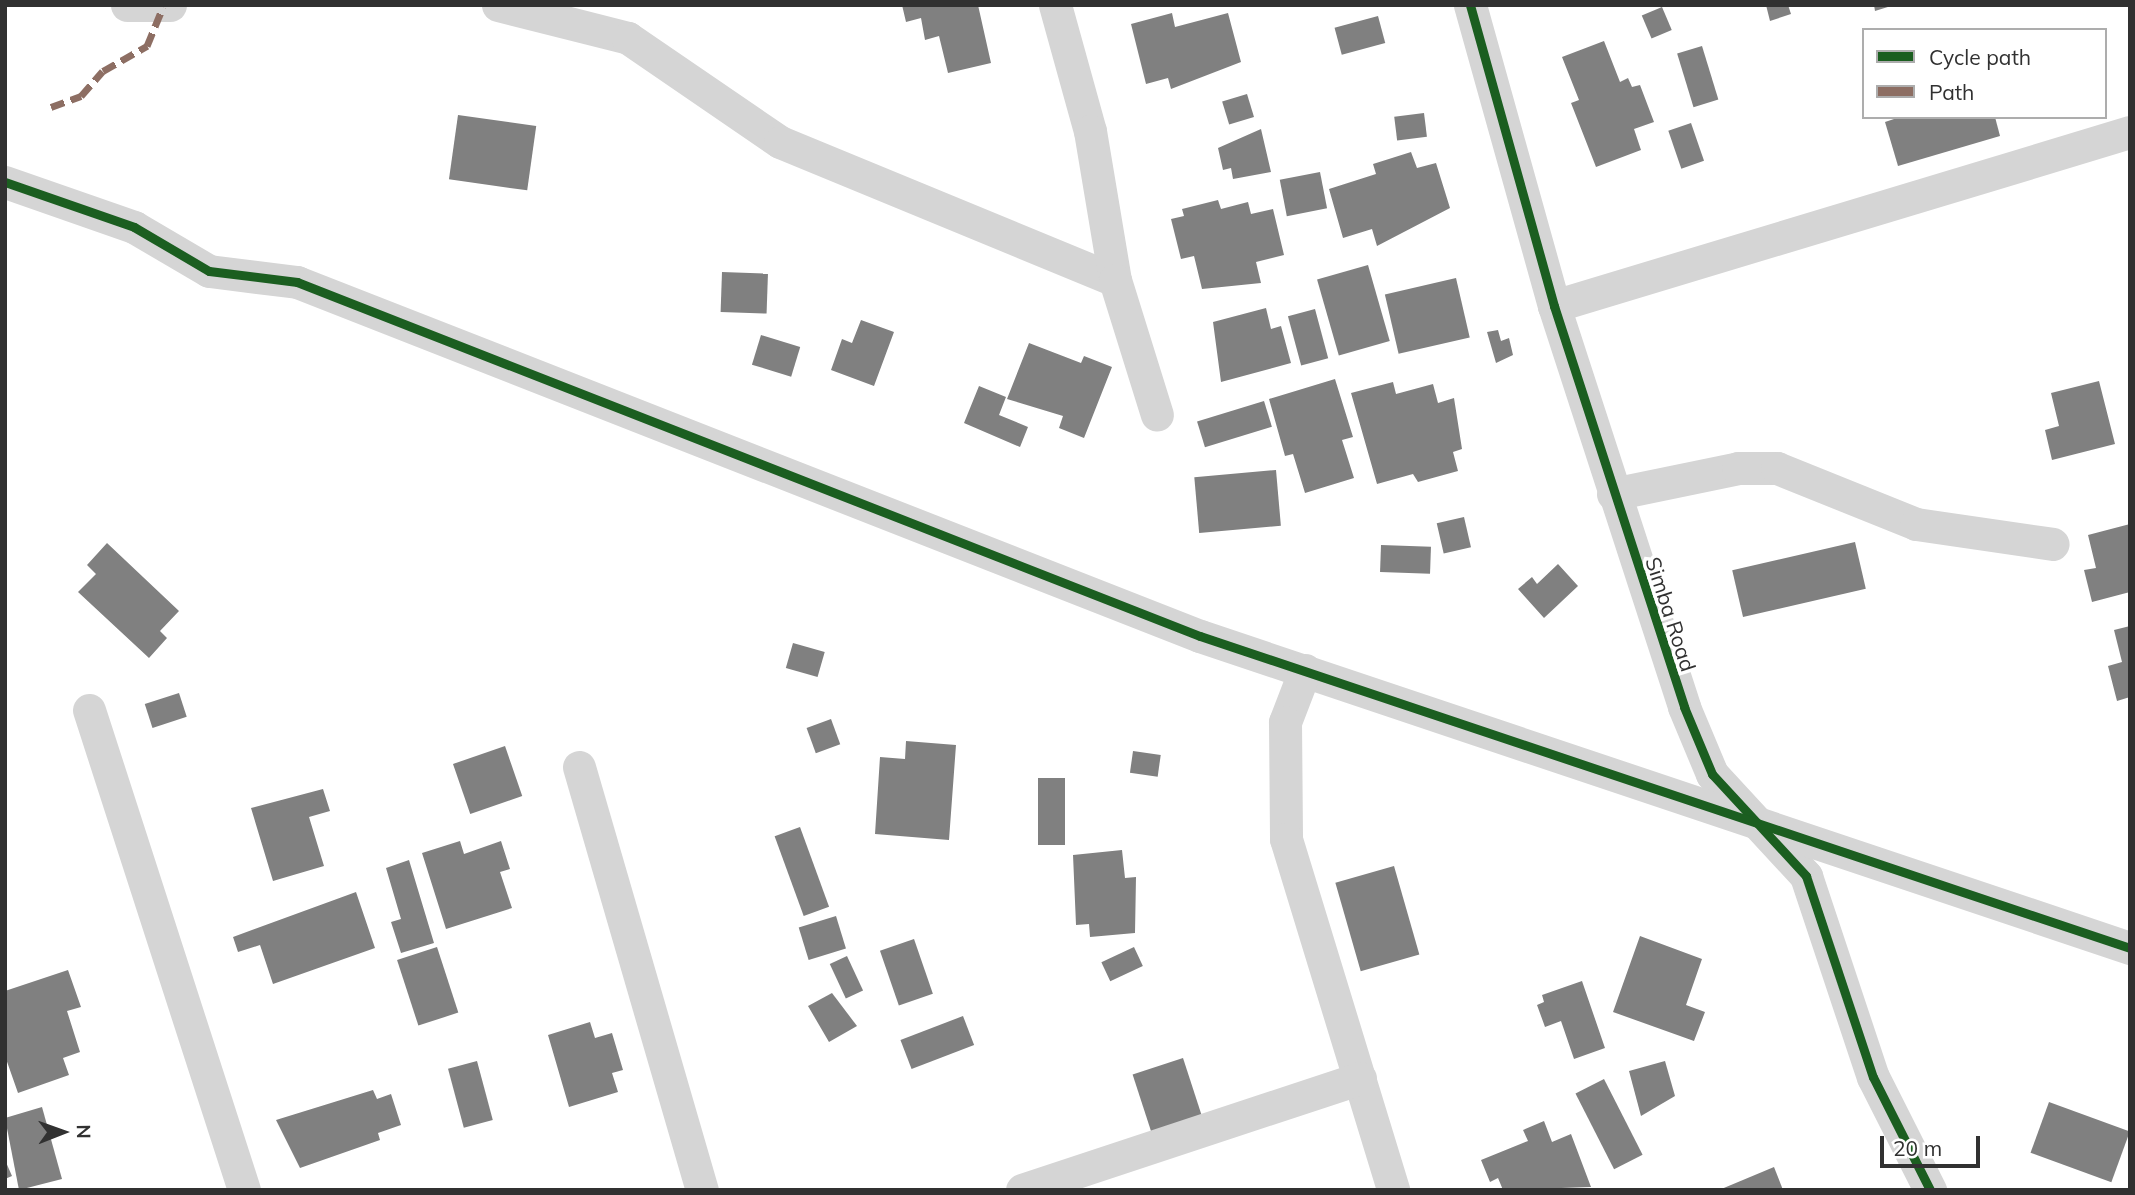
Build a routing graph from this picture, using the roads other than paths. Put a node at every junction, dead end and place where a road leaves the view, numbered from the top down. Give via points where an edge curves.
1 (127, 5) edge
2 (170, 5) edge
3 (498, 5) edge
4 (1055, 5) edge
5 (1470, 5) edge
6 (2130, 132) edge
7 (5, 182) edge
8 (1115, 280) junction
9 (1554, 306) junction
10 (1157, 415) dead end
11 (1613, 494) junction
12 (2053, 544) dead end
13 (1305, 670) junction
14 (89, 710) dead end
15 (579, 766) dead end
16 (1758, 824) junction
17 (2130, 948) edge
18 (1360, 1078) junction
19 (244, 1190) edge
20 (702, 1190) edge
21 (1022, 1190) edge
22 (1393, 1190) edge
23 (1930, 1190) edge

1 - 2 street
3 - 8 street via 628,38 780,142
4 - 8 street via 1090,131
5 - 9 street, Simba Road
6 - 9 street
7 - 13 street via 134,227 209,271 297,282 1188,631
8 - 10 street
9 - 11 street, Simba Road
11 - 12 street via 1738,468 1777,468 1916,524
11 - 16 street, Simba Road via 1712,774
13 - 16 street
13 - 18 street via 1285,722 1286,839
14 - 19 street
15 - 20 street
16 - 17 street
16 - 23 street, Simba Road via 1806,876 1874,1077
18 - 21 street
18 - 22 street

